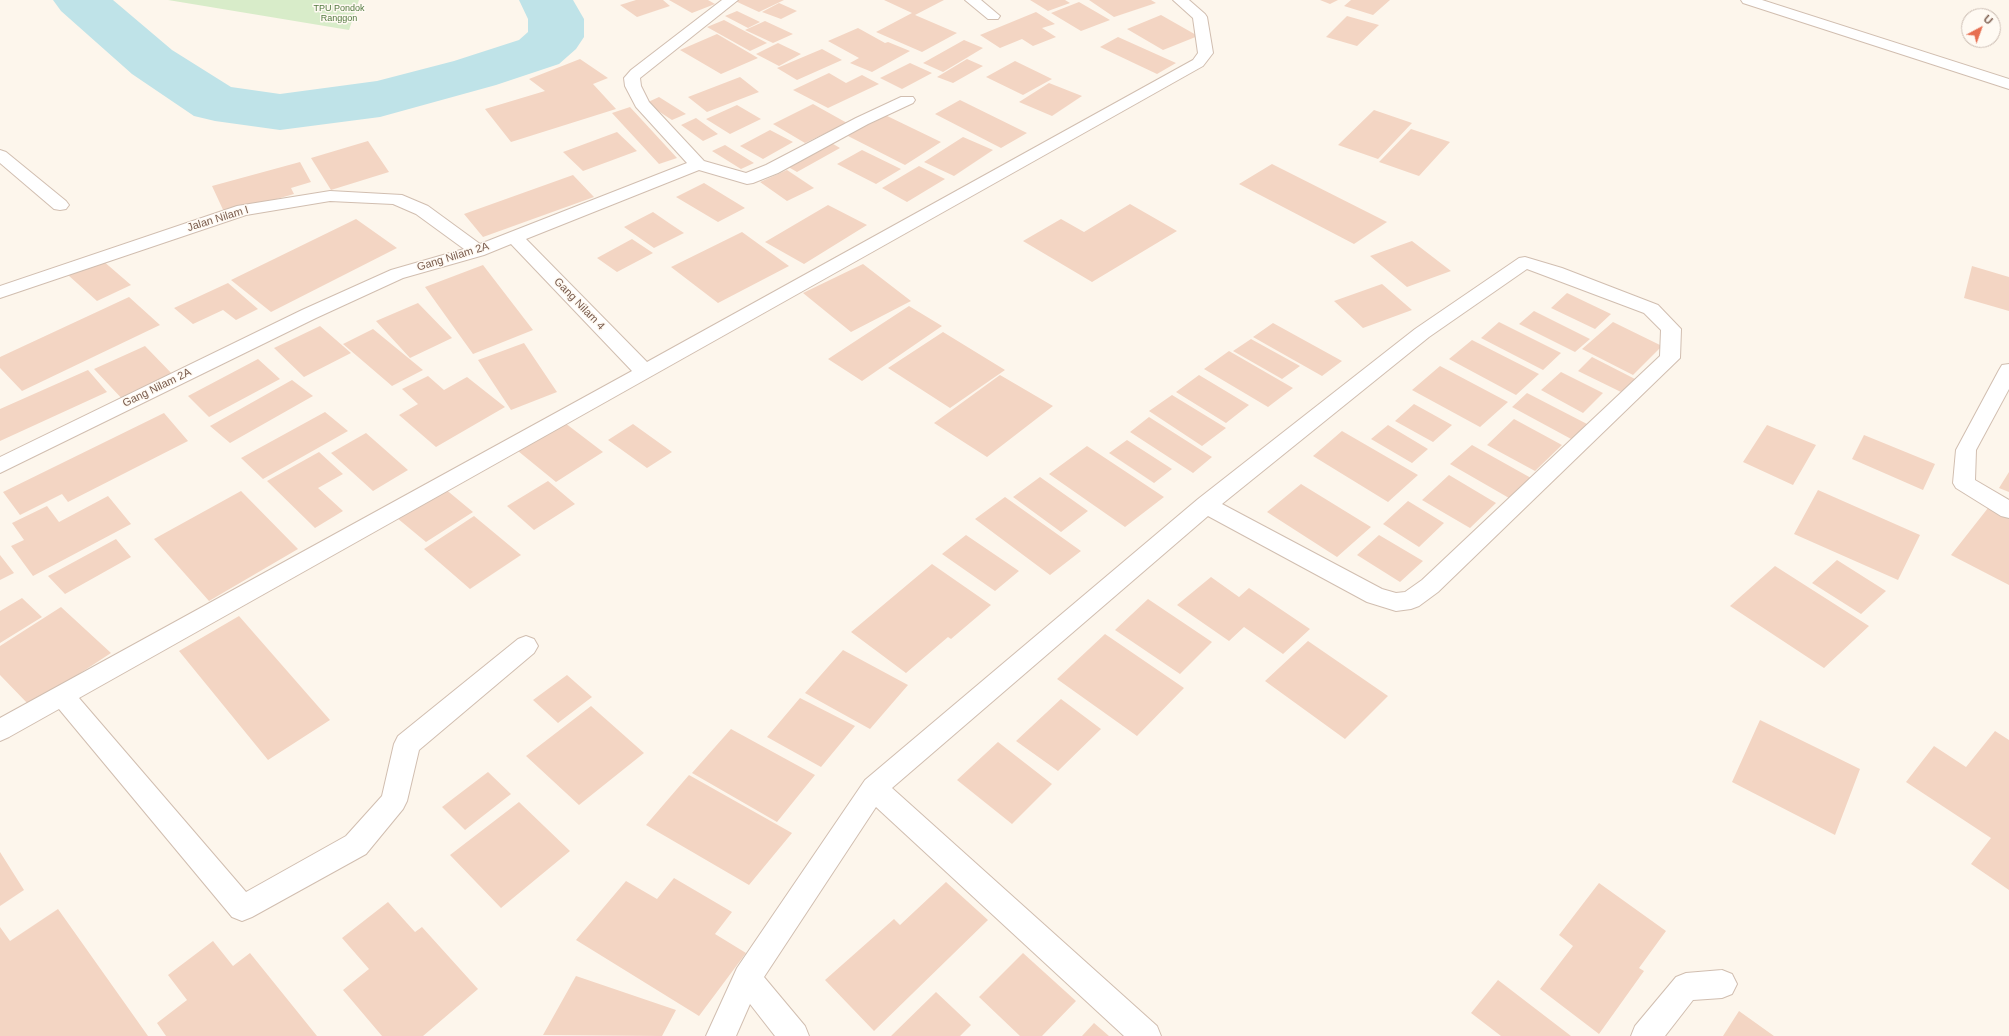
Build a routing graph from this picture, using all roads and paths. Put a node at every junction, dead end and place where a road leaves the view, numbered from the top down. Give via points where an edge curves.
1 (732, 0) edge
2 (972, 0) edge
3 (1180, 0) edge
4 (1748, 0) edge
5 (992, 16) dead end
6 (2009, 84) edge
7 (907, 100) dead end
8 (0, 155) edge
9 (698, 165) junction
10 (60, 205) dead end
11 (513, 236) junction
12 (478, 251) junction
13 (0, 292) edge
14 (2009, 370) edge
15 (645, 372) junction
16 (0, 466) edge
17 (1206, 506) junction
18 (2009, 510) edge
19 (526, 646) dead end
20 (63, 696) junction
21 (0, 730) edge
22 (874, 788) junction
23 (747, 978) junction
24 (1722, 984) dead end
25 (721, 1036) edge
26 (794, 1036) edge
27 (1146, 1036) edge
28 (1646, 1036) edge

1 - 9 street via 632,78 642,104
2 - 5 street
3 - 15 street via 1200,17 1206,53 1198,63
4 - 6 street
7 - 9 street via 772,169 747,179
8 - 10 street
9 - 11 street, Gang Nilam 2A
11 - 12 street, Gang Nilam 2A
11 - 15 street, Gang Nilam 4
12 - 13 street, Jalan Nilam I via 422,210 396,199 330,196 243,210
12 - 16 street, Gang Nilam 2A via 397,274 309,314
14 - 18 street via 1966,450 1964,483
15 - 20 street
17 - 17 street via 1375,596 1396,602 1411,600 1430,586 1670,358 1671,329 1651,309 1556,272 1522,262 1422,333
17 - 22 street
19 - 20 street via 407,744 394,801 356,845 242,908
20 - 21 street
22 - 23 street
22 - 27 street
23 - 25 street
23 - 26 street
24 - 28 street via 1686,987

